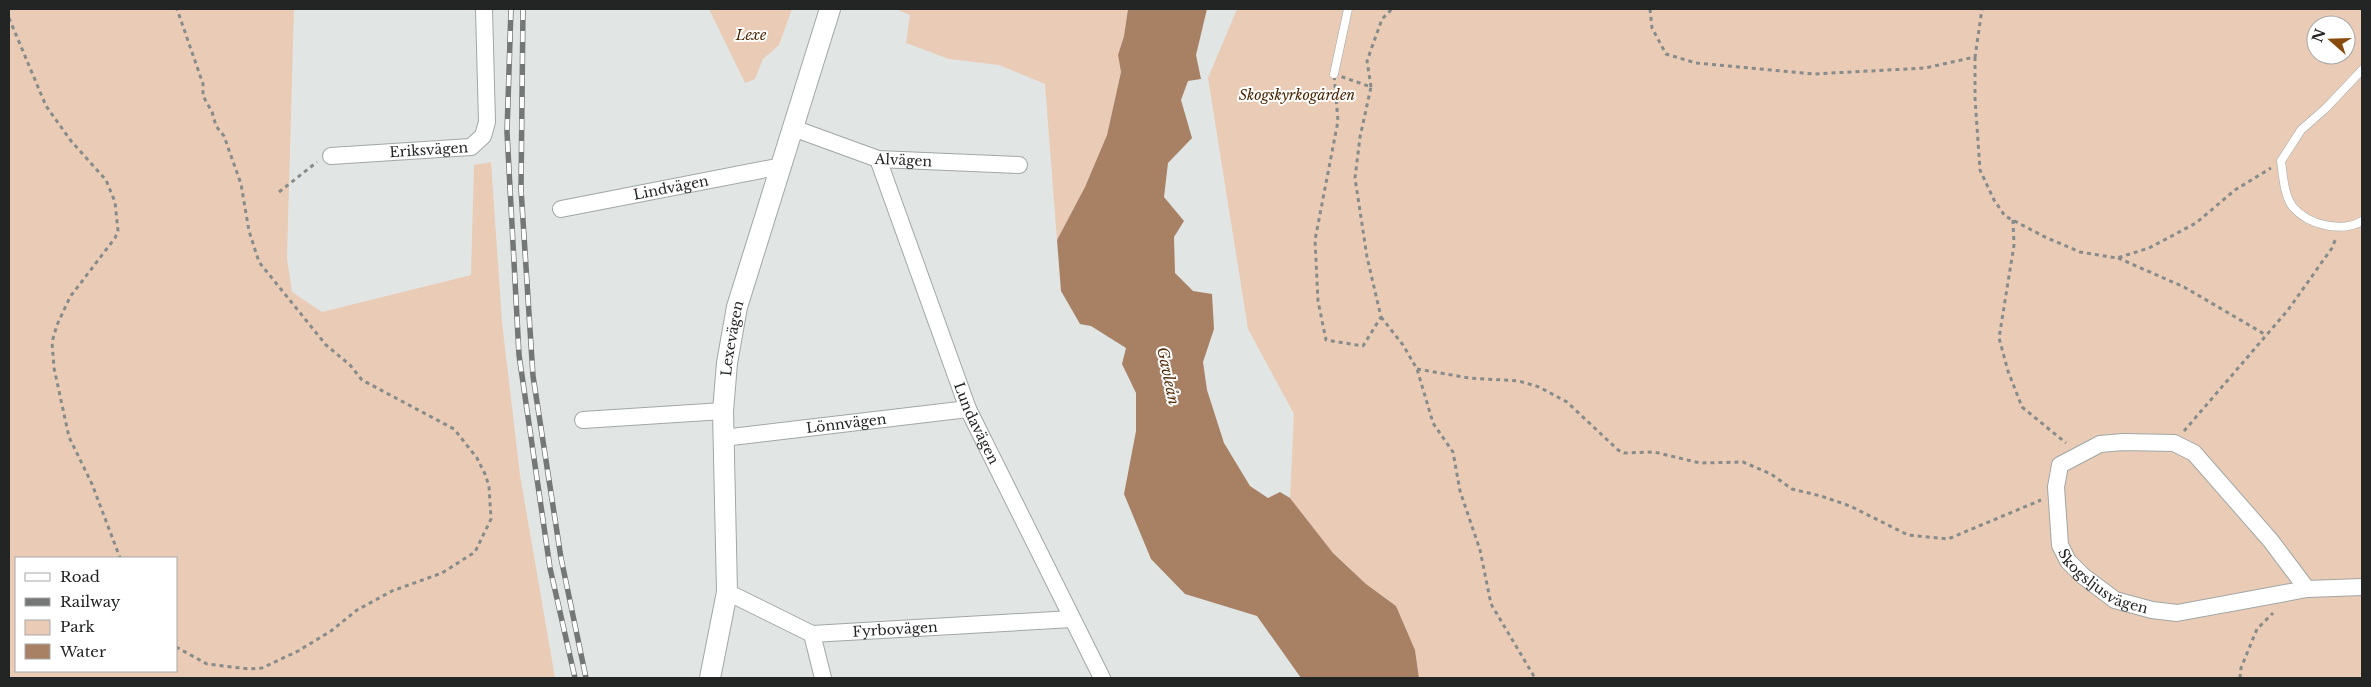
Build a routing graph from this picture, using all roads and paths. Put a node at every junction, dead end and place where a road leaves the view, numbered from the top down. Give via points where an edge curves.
1 (178, 9) edge
2 (484, 9) edge
3 (830, 9) edge
4 (1348, 9) edge
5 (1392, 9) edge
6 (1650, 9) edge
7 (1982, 9) edge
8 (9, 18) edge
9 (1975, 57) junction
10 (2362, 70) edge
11 (1334, 74) junction
12 (1371, 87) junction
13 (793, 128) junction
14 (331, 156) joint
15 (878, 158) junction
16 (2282, 161) junction
17 (1019, 165) dead end
18 (782, 166) junction
19 (279, 192) dead end
20 (561, 209) dead end
21 (2013, 220) junction
22 (2362, 221) edge
23 (2341, 226) junction
24 (2117, 258) junction
25 (1381, 316) junction
26 (2266, 335) junction
27 (1417, 369) junction
28 (968, 409) junction
29 (723, 411) junction
30 (583, 420) dead end
31 (723, 438) junction
32 (2174, 443) junction
33 (2078, 455) junction
34 (2057, 497) junction
35 (120, 557) edge
36 (2362, 587) edge
37 (2307, 589) junction
38 (727, 592) junction
39 (2287, 594) junction
40 (1072, 619) junction
41 (812, 634) junction
42 (178, 648) edge
43 (710, 678) edge
44 (823, 678) edge
45 (1102, 678) edge
46 (1536, 678) edge
47 (2240, 678) edge

1 - 42 path via 203,84 203,96 224,136 241,184 259,262 326,345 362,380 454,430 477,458 485,474 491,519 474,552 442,573 392,590 298,651 262,668 207,664
2 - 14 street, Eriksvägen via 487,122 484,136 471,147
3 - 13 street, Lexevägen
4 - 11 lane
5 - 12 path via 1382,19 1367,61
6 - 9 path via 1652,28 1666,54 1696,64 1814,74 1925,68
7 - 9 path
8 - 35 path via 46,106 84,157 102,174 115,202 118,231 115,238 70,297 52,342 54,368 69,437 92,484
9 - 21 path via 1980,170 1994,200 2005,216
10 - 16 lane via 2301,130
11 - 12 path
11 - 25 path via 1338,121 1315,240 1318,301 1326,340 1363,346
12 - 25 path via 1355,178 1367,257
13 - 15 street, Alvägen
13 - 18 street, Lexevägen
14 - 19 path via 314,163
15 - 17 street, Alvägen
15 - 28 street, Lundavägen
16 - 23 lane via 2292,206 2312,222
16 - 24 path via 2235,190 2196,223 2149,248
18 - 20 street, Lindvägen
18 - 29 street, Lexevägen via 737,308 727,363
21 - 24 path via 2080,252
21 - 33 path via 2013,254 1999,338 2008,371 2022,407
22 - 23 lane
23 - 26 path via 2332,248
24 - 26 path via 2184,287
25 - 27 path
26 - 32 path
27 - 34 path via 1469,378 1519,381 1539,387 1567,402 1624,453 1654,452 1700,463 1743,462 1771,474 1792,490 1850,506 1908,535 1948,539 2035,501
27 - 46 path via 1434,423 1453,452 1460,491 1480,550 1491,604
28 - 31 street, Lönnvägen
28 - 40 street, Lundavägen
29 - 30 street
29 - 31 street, Lexevägen
31 - 38 street, Lexevägen
32 - 33 street, Skogsljusvägen via 2100,444
32 - 37 street, Skogsljusvägen via 2194,453
33 - 34 street, Skogsljusvägen via 2060,465
34 - 39 street, Skogsljusvägen via 2060,545 2068,561 2115,600 2177,614
36 - 37 street, Skogsljusvägen
37 - 39 street, Skogsljusvägen
38 - 41 street, Fyrbovägen
38 - 43 street, Lexevägen
39 - 47 path via 2257,629
40 - 41 street, Fyrbovägen
40 - 45 street, Lundavägen
41 - 44 street

